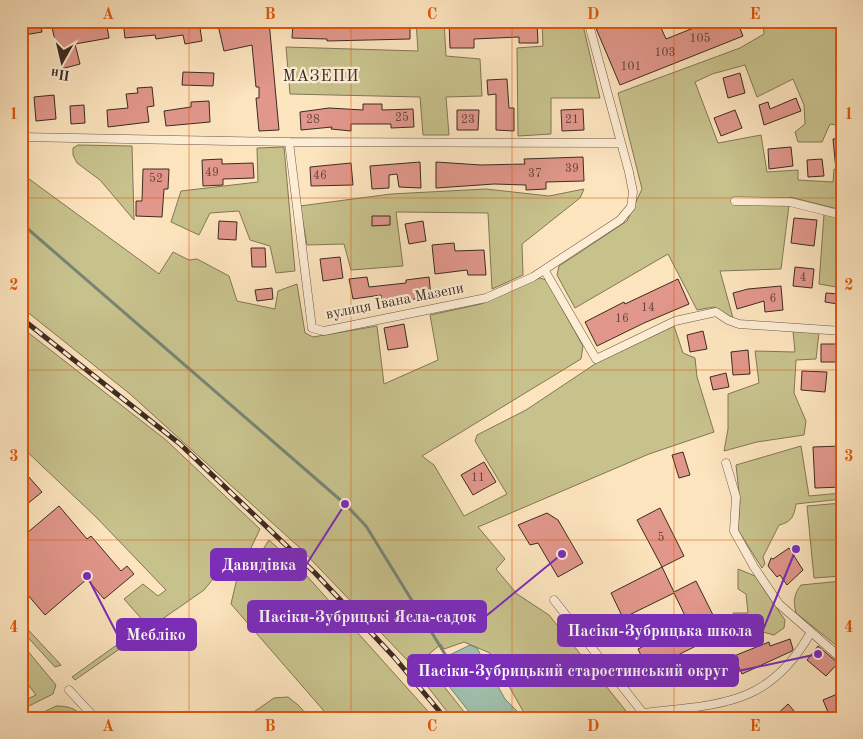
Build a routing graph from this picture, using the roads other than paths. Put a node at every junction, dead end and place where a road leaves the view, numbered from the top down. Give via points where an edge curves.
1 (588, 21) edge
2 (21, 137) edge
3 (289, 142) junction
4 (620, 142) junction
5 (735, 201) dead end
6 (842, 215) edge
7 (545, 271) junction
8 (842, 331) edge
9 (726, 463) dead end
10 (554, 600) dead end
11 (811, 632) junction
12 (842, 659) edge
13 (69, 690) dead end
14 (95, 718) edge

1 - 4 street, вулиця Івана Мазепи
2 - 3 street
3 - 4 street
3 - 7 street, вулиця Івана Мазепи via 312,328 343,327 486,298
4 - 7 street, вулиця Івана Мазепи via 633,192 631,207 620,220
5 - 6 street via 790,202
7 - 8 street via 596,359 675,322 716,312 739,324
9 - 11 street via 736,497 734,531 779,604
10 - 11 street via 643,713 723,704 742,697 776,679 790,666
11 - 12 street
13 - 14 street

